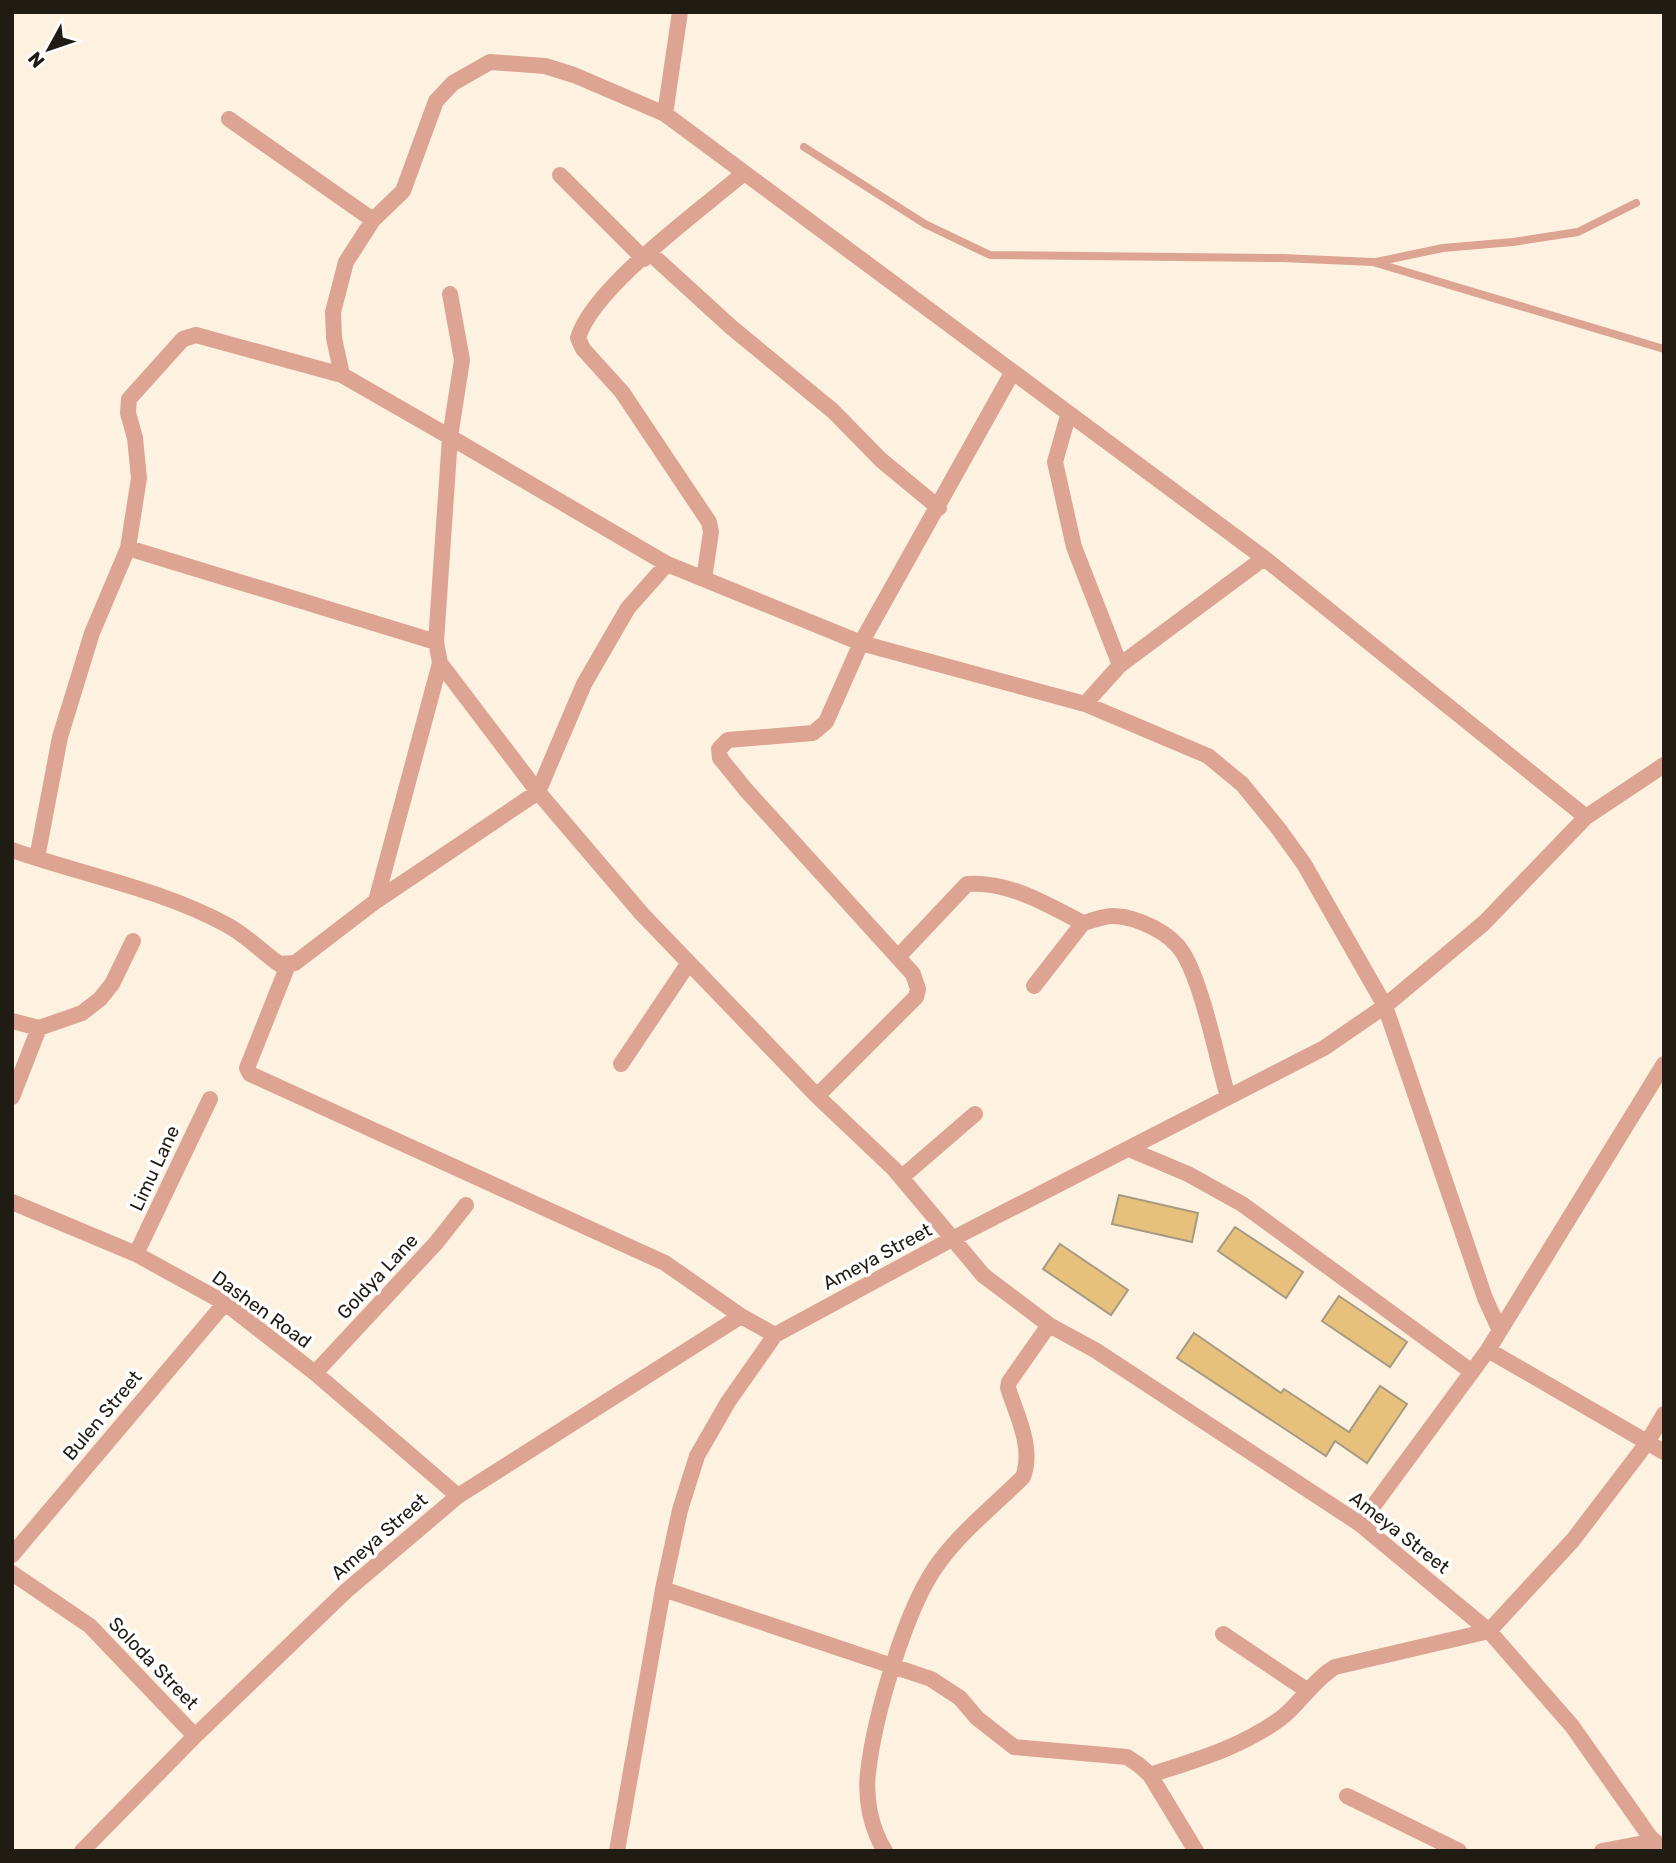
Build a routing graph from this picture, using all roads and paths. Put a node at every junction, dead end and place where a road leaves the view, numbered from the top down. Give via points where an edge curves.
1 (680, 12) edge
2 (665, 114) junction
3 (229, 119) dead end
4 (804, 147) dead end
5 (744, 173) junction
6 (560, 175) dead end
7 (1636, 203) dead end
8 (373, 220) junction
9 (647, 256) junction
10 (1373, 262) junction
11 (450, 293) dead end
12 (1664, 349) edge
13 (1012, 373) junction
14 (342, 374) junction
15 (1069, 416) junction
16 (450, 437) junction
17 (939, 508) junction
18 (128, 548) junction
19 (1264, 558) junction
20 (667, 564) junction
21 (704, 579) junction
22 (436, 642) junction
23 (861, 643) junction
24 (440, 663) junction
25 (1120, 665) junction
26 (1085, 704) junction
27 (1664, 765) edge
28 (538, 792) junction
29 (1586, 817) junction
30 (12, 849) edge
31 (37, 858) junction
32 (376, 901) junction
33 (1083, 923) junction
34 (133, 941) dead end
35 (898, 957) junction
36 (688, 964) junction
37 (288, 965) junction
38 (1034, 986) dead end
39 (1385, 1006) junction
40 (12, 1021) edge
41 (39, 1028) junction
42 (621, 1064) dead end
43 (1664, 1064) edge
44 (817, 1096) junction
45 (12, 1097) edge
46 (1228, 1097) junction
47 (210, 1099) dead end
48 (975, 1114) dead end
49 (1131, 1150) junction
50 (902, 1177) junction
51 (12, 1202) edge
52 (467, 1205) dead end
53 (952, 1239) junction
54 (136, 1255) junction
55 (225, 1303) junction
56 (741, 1316) junction
57 (1049, 1325) junction
58 (1500, 1331) junction
59 (775, 1335) junction
60 (1488, 1350) junction
61 (1472, 1372) junction
62 (315, 1373) junction
63 (1664, 1414) edge
64 (1647, 1443) junction
65 (1664, 1452) edge
66 (458, 1496) junction
67 (1360, 1524) junction
68 (12, 1555) edge
69 (12, 1573) edge
70 (663, 1588) junction
71 (1489, 1631) junction
72 (1223, 1634) dead end
73 (893, 1666) junction
74 (1308, 1691) junction
75 (195, 1736) junction
76 (1150, 1775) junction
77 (1347, 1796) dead end
78 (1659, 1841) edge
79 (82, 1851) edge
80 (617, 1851) edge
81 (884, 1851) edge
82 (1196, 1851) edge
83 (1459, 1851) edge
84 (1602, 1851) edge

1 - 2 street
2 - 5 street
2 - 8 street via 545,66 490,62 453,82 436,101 408,183
3 - 8 street
4 - 10 lane via 925,224 990,254
5 - 9 street
5 - 13 street
6 - 9 street
7 - 10 lane via 1577,232 1443,248
8 - 14 street via 346,262 333,312
9 - 17 street via 833,411 881,460
9 - 21 street via 601,302 578,338 622,392 709,522
10 - 12 lane
11 - 16 street via 462,360
13 - 15 street
13 - 17 street
14 - 16 street
14 - 18 street via 196,335 183,339 129,399 139,478
15 - 19 street
15 - 25 street via 1055,462 1074,547
16 - 20 street
16 - 22 street
17 - 23 street
18 - 22 street
18 - 31 street via 92,633 60,737
19 - 25 street
19 - 29 street
20 - 21 street
20 - 28 street via 628,608 584,684
21 - 23 street
22 - 24 street
23 - 26 street
23 - 35 street via 820,728 813,733 728,740 719,749 720,758
24 - 28 street
24 - 32 street
25 - 26 street
26 - 39 street via 1208,755 1242,784 1304,864
27 - 29 street
28 - 32 street
28 - 36 street
29 - 39 street via 1484,923
30 - 31 street
31 - 37 street via 214,918 279,964
32 - 37 street
33 - 35 street via 1021,893 988,883 967,884
33 - 38 street
33 - 46 street via 1114,916 1151,926 1183,953
34 - 41 street via 113,984 100,999 82,1013
35 - 44 street via 913,974 916,997
36 - 42 street
36 - 44 street
37 - 56 street via 247,1068 250,1074 665,1263
39 - 46 street via 1324,1048
39 - 58 street
40 - 41 street
41 - 45 street
43 - 58 street
44 - 50 street
46 - 49 street
47 - 54 street, Limu Lane
48 - 50 street
49 - 53 street
49 - 61 street via 1242,1204
50 - 53 street
51 - 54 street, Dashen Road
52 - 62 street, Goldya Lane
53 - 57 street, Ameya Street via 983,1275
53 - 59 street, Ameya Street
54 - 55 street, Dashen Road
55 - 62 street, Dashen Road
55 - 68 street, Bulen Street
56 - 59 street
56 - 66 street, Ameya Street
57 - 67 street, Ameya Street via 1095,1350
57 - 73 street via 1009,1382 1027,1447 1023,1477 939,1561
58 - 60 street
59 - 70 street via 697,1456
60 - 61 street
60 - 64 street
61 - 67 street
62 - 66 street, Dashen Road
63 - 64 street
64 - 65 street
64 - 71 street via 1573,1540
66 - 75 street, Ameya Street via 346,1591
67 - 71 street, Ameya Street
69 - 75 street, Soloda Street via 90,1626
70 - 73 street
70 - 80 street
71 - 74 street via 1335,1667
71 - 78 street, Ameya Street via 1572,1726
72 - 74 street
73 - 76 street via 931,1678 1014,1746 1127,1758
73 - 81 street via 867,1775 869,1811
74 - 76 street via 1283,1717 1248,1740
75 - 79 street, Ameya Street
76 - 82 street
77 - 83 street
78 - 84 street

